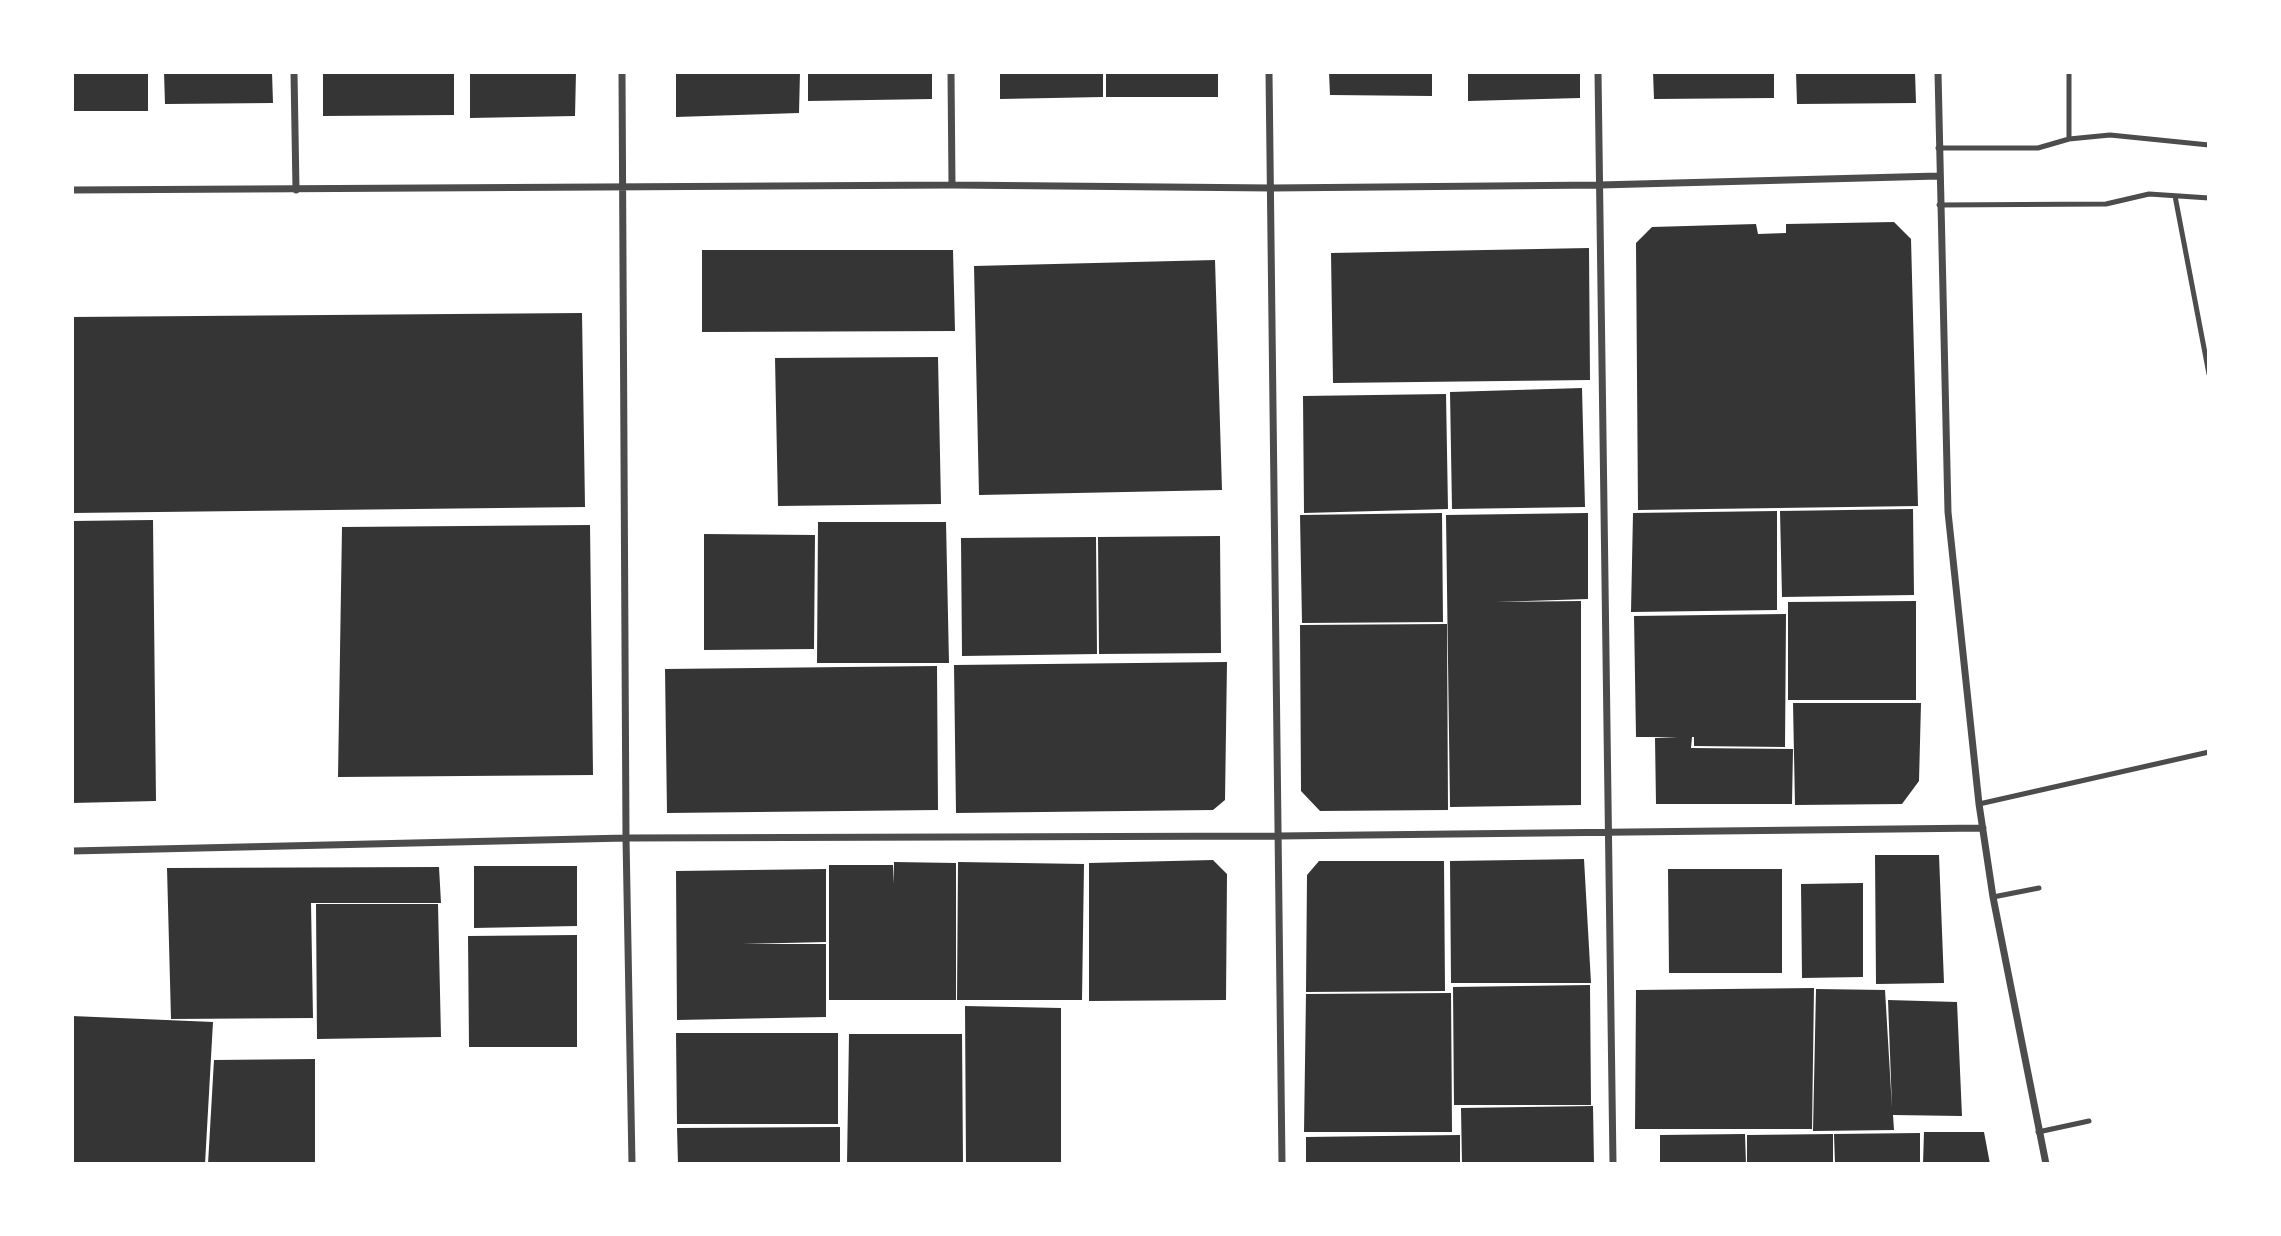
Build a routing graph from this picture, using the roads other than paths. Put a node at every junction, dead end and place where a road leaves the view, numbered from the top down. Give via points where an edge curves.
1 (293, 72) edge
2 (622, 72) edge
3 (951, 72) edge
4 (1269, 72) edge
5 (1598, 72) edge
6 (1938, 72) edge
7 (2069, 72) edge
8 (2069, 139) junction
9 (2209, 145) edge
10 (1938, 149) junction
11 (1938, 176) junction
12 (952, 185) junction
13 (1600, 185) junction
14 (624, 187) junction
15 (1272, 188) junction
16 (72, 190) edge
17 (296, 190) junction
18 (2175, 196) junction
19 (2209, 198) edge
20 (1939, 205) junction
21 (2209, 374) edge
22 (2209, 752) edge
23 (1979, 804) junction
24 (1983, 828) junction
25 (1608, 833) junction
26 (1278, 836) junction
27 (626, 838) junction
28 (72, 851) edge
29 (2039, 888) dead end
30 (1993, 897) junction
31 (2089, 1121) dead end
32 (2038, 1132) junction
33 (632, 1164) edge
34 (1282, 1164) edge
35 (1613, 1164) edge
36 (2046, 1164) edge

1 - 17 street
2 - 14 street
3 - 12 street
4 - 15 street
5 - 13 street
6 - 10 street
7 - 8 lane
8 - 9 lane via 2110,135
8 - 10 lane via 2038,149
10 - 11 street
11 - 13 street
11 - 20 street
12 - 14 street
12 - 15 street
13 - 15 street
13 - 25 street
14 - 17 street
14 - 27 street
15 - 26 street
16 - 17 street
18 - 19 lane
18 - 20 lane via 2149,194 2106,204
18 - 21 lane
20 - 23 street via 1948,512
22 - 23 lane
23 - 24 street
24 - 25 street
24 - 30 street
25 - 26 street
25 - 35 street
26 - 27 street
26 - 34 street
27 - 28 street
27 - 33 street
29 - 30 lane
30 - 32 street
31 - 32 lane
32 - 36 street

